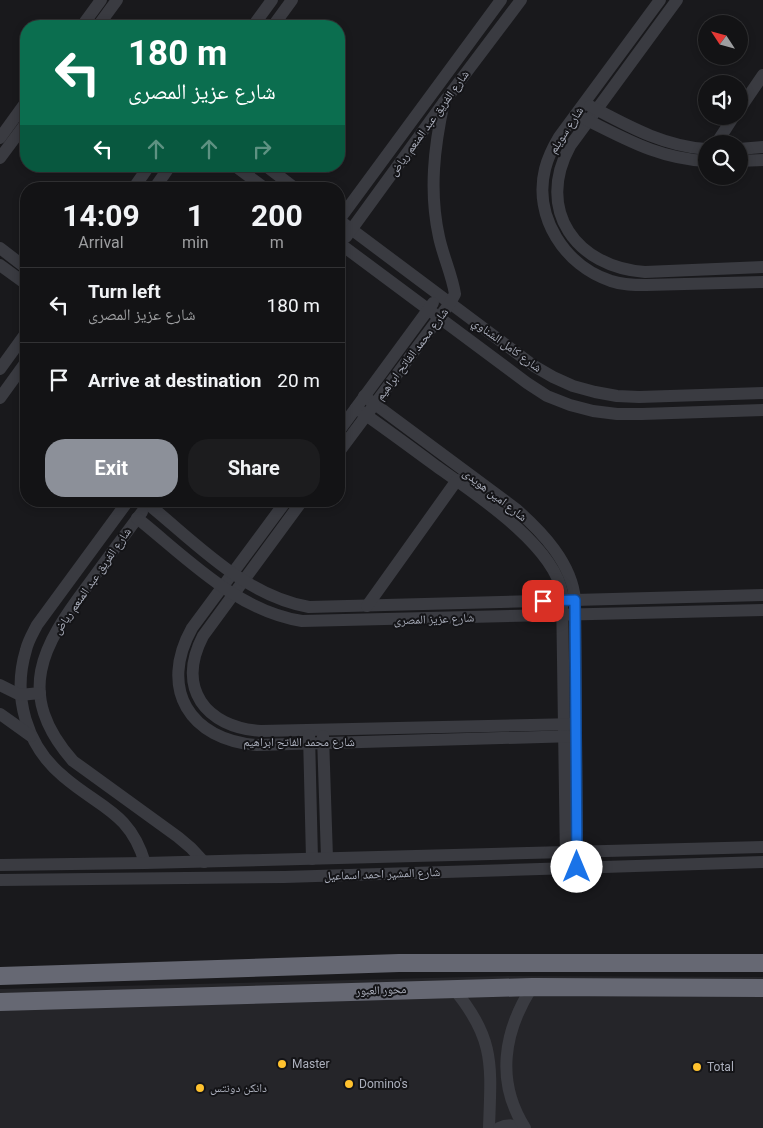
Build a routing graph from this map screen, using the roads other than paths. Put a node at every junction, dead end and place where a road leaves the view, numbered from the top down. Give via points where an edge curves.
1 (101, 0) edge
2 (117, 0) edge
3 (272, 0) edge
4 (501, 0) edge
5 (521, 0) edge
6 (660, 0) edge
7 (677, 0) edge
8 (288, 2) edge
9 (86, 20) edge
10 (102, 20) edge
11 (257, 20) edge
12 (277, 20) edge
13 (763, 75) edge
14 (748, 97) edge
15 (444, 102) junction
16 (584, 103) junction
17 (20, 110) edge
18 (596, 110) junction
19 (576, 114) junction
20 (588, 121) junction
21 (20, 131) edge
22 (0, 138) edge
23 (698, 147) edge
24 (763, 147) edge
25 (748, 148) edge
26 (0, 158) edge
27 (698, 160) edge
28 (763, 160) edge
29 (748, 161) edge
30 (243, 172) edge
31 (274, 172) edge
32 (257, 182) edge
33 (287, 182) edge
34 (345, 212) edge
35 (345, 225) edge
36 (351, 230) junction
37 (345, 238) edge
38 (0, 248) edge
39 (345, 249) edge
40 (20, 263) edge
41 (0, 265) edge
42 (763, 267) edge
43 (20, 280) edge
44 (763, 282) edge
45 (444, 299) junction
46 (434, 314) junction
47 (20, 341) edge
48 (0, 369) edge
49 (20, 370) edge
50 (763, 393) edge
51 (0, 398) edge
52 (370, 400) junction
53 (763, 410) edge
54 (361, 412) junction
55 (345, 426) edge
56 (345, 441) edge
57 (457, 480) junction
58 (124, 507) edge
59 (145, 507) edge
60 (155, 507) edge
61 (282, 507) edge
62 (297, 507) edge
63 (137, 518) junction
64 (238, 577) junction
65 (228, 591) junction
66 (763, 595) edge
67 (569, 600) junction
68 (368, 606) junction
69 (763, 610) edge
70 (576, 615) junction
71 (562, 616) junction
72 (562, 662) junction
73 (576, 662) junction
74 (0, 685) edge
75 (40, 693) junction
76 (20, 695) junction
77 (0, 714) edge
78 (309, 730) junction
79 (323, 730) junction
80 (570, 730) junction
81 (518, 732) junction
82 (31, 736) junction
83 (309, 743) junction
84 (323, 743) junction
85 (62, 748) junction
86 (47, 760) junction
87 (311, 804) junction
88 (325, 804) junction
89 (763, 847) edge
90 (571, 852) junction
91 (327, 858) junction
92 (312, 859) junction
93 (204, 862) junction
94 (763, 862) edge
95 (145, 863) junction
96 (0, 865) edge
97 (572, 868) junction
98 (0, 880) edge
99 (763, 963) edge
100 (0, 976) edge
101 (532, 986) junction
102 (453, 988) junction
103 (763, 988) edge
104 (0, 1002) edge
105 (489, 1128) edge
106 (499, 1128) edge
107 (525, 1128) edge

1 - 9 street
2 - 10 street
3 - 11 street
4 - 34 street, شارع الفريق عبد المنعم رياض
5 - 15 street, شارع الفريق عبد المنعم رياض
6 - 16 street, شارع سويلم
7 - 18 street, شارع سويلم
8 - 12 street
13 - 14 street
15 - 36 street, شارع الفريق عبد المنعم رياض
15 - 45 street via 435,154 435,208 455,294
16 - 18 street
16 - 19 street, شارع سويلم
17 - 22 street
18 - 20 street, شارع سويلم
18 - 23 street via 648,136
19 - 20 street
19 - 44 street, شارع سويلم via 550,153 542,186 545,211 554,235 575,260 599,277 627,284
20 - 27 street via 648,150
20 - 42 street, شارع سويلم via 563,160 557,192 565,225 585,251 613,267 629,271
21 - 26 street
24 - 25 street
28 - 29 street
30 - 32 street
31 - 33 street
35 - 36 street, شارع كامل الشناوي
36 - 37 street, شارع الفريق عبد المنعم رياض
36 - 45 street, شارع كامل الشناوي
38 - 40 street
39 - 46 street, شارع كامل الشناوي
41 - 43 street
45 - 46 street, شارع محمد الفاتح ابراهيم
45 - 50 street, شارع كامل الشناوي via 534,366 581,388 639,397
46 - 52 street, شارع محمد الفاتح ابراهيم
46 - 53 street, شارع كامل الشناوي via 547,396 593,412
47 - 48 street
49 - 51 street
52 - 54 street, شارع محمد الفاتح ابراهيم
52 - 67 street, شارع امين هويدى via 526,518 557,553 572,582
54 - 55 street, شارع محمد الفاتح ابراهيم
54 - 56 street, شارع محمد الفاتح ابراهيم
54 - 57 street, شارع امين هويدى
57 - 67 street, شارع امين هويدى via 508,519 532,543 556,574
57 - 68 street
58 - 76 street, شارع الفريق عبد المنعم رياض via 37,626 26,649
59 - 63 street, شارع الفريق عبد المنعم رياض
60 - 64 street, شارع عزيز المصرى
61 - 64 street, شارع محمد الفاتح ابراهيم
62 - 64 street, شارع محمد الفاتح ابراهيم
63 - 65 street, شارع عزيز المصرى
63 - 75 street, شارع الفريق عبد المنعم رياض via 59,626 42,663
64 - 65 street, شارع محمد الفاتح ابراهيم
64 - 68 street, شارع عزيز المصرى via 292,604 325,608
65 - 71 street, شارع عزيز المصرى via 276,616 316,622
65 - 78 street, شارع محمد الفاتح ابراهيم via 196,650 192,666 198,696 207,710 233,727 261,731
65 - 83 street, شارع محمد الفاتح ابراهيم via 192,628 184,643 178,685 186,707 210,732 232,741 257,745
66 - 67 street, شارع عزيز المصرى
67 - 68 street, شارع عزيز المصرى
67 - 70 street, شارع امين هويدى
67 - 71 street, شارع امين هويدى
69 - 70 street, شارع عزيز المصرى
70 - 71 street, شارع عزيز المصرى
70 - 73 street, شارع امين هويدى
71 - 72 street, شارع امين هويدى
72 - 73 street
72 - 80 street, شارع امين هويدى
73 - 80 street, شارع امين هويدى
74 - 76 street
75 - 76 street
75 - 85 street, شارع الفريق عبد المنعم رياض via 51,732
76 - 82 street, شارع الفريق عبد المنعم رياض
77 - 82 street
78 - 79 street, شارع محمد الفاتح ابراهيم
78 - 83 street
79 - 81 street, شارع محمد الفاتح ابراهيم
79 - 84 street
80 - 81 street, شارع محمد الفاتح ابراهيم
80 - 90 street, شارع امين هويدى
81 - 84 street, شارع محمد الفاتح ابراهيم
82 - 86 street, شارع الفريق عبد المنعم رياض
83 - 84 street, شارع محمد الفاتح ابراهيم
83 - 87 street
84 - 88 street
85 - 86 street via 58,756
85 - 93 street, شارع الفريق عبد المنعم رياض via 85,771 178,837
86 - 95 street, شارع الفريق عبد المنعم رياض via 124,822 134,835
87 - 88 street
87 - 92 street
88 - 91 street
89 - 90 street, شارع المشير احمد اسماعيل
90 - 91 street, شارع المشير احمد اسماعيل
90 - 97 street, شارع امين هويدى
91 - 92 street, شارع المشير احمد اسماعيل
92 - 93 street, شارع المشير احمد اسماعيل
93 - 95 street, شارع المشير احمد اسماعيل
94 - 97 street, شارع المشير احمد اسماعيل
95 - 96 street, شارع المشير احمد اسماعيل
97 - 98 street, شارع المشير احمد اسماعيل via 293,877
99 - 100 highway via 400,963
101 - 102 highway, محور العبور
101 - 103 highway, محور العبور
101 - 107 street via 513,1023 506,1065 514,1106
102 - 104 highway, محور العبور
102 - 105 street via 473,1015 487,1046 491,1078
106 - 107 street via 516,1125

